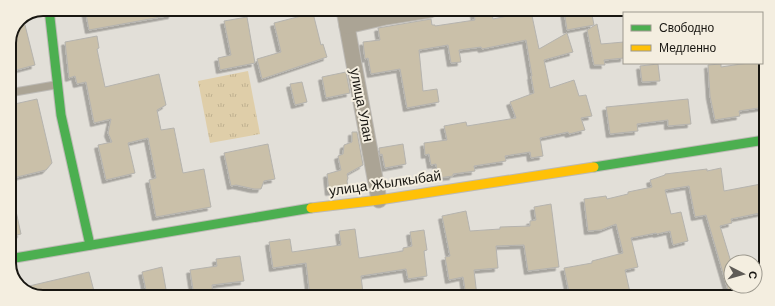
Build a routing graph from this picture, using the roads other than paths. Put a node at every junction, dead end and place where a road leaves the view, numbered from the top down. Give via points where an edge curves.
1 (50, 16) edge
2 (345, 16) edge
3 (392, 16) edge
4 (347, 26) junction
5 (58, 85) junction
6 (16, 92) edge
7 (759, 141) edge
8 (379, 200) junction
9 (90, 245) junction
10 (16, 257) edge

1 - 5 street
2 - 4 street, улица Улан
3 - 4 street
4 - 8 street, улица Улан
5 - 6 lane
5 - 9 street via 61,116
7 - 8 street, улица Жылкыбай
8 - 9 street, улица Жылкыбай via 323,206
9 - 10 street, улица Жылкыбай

